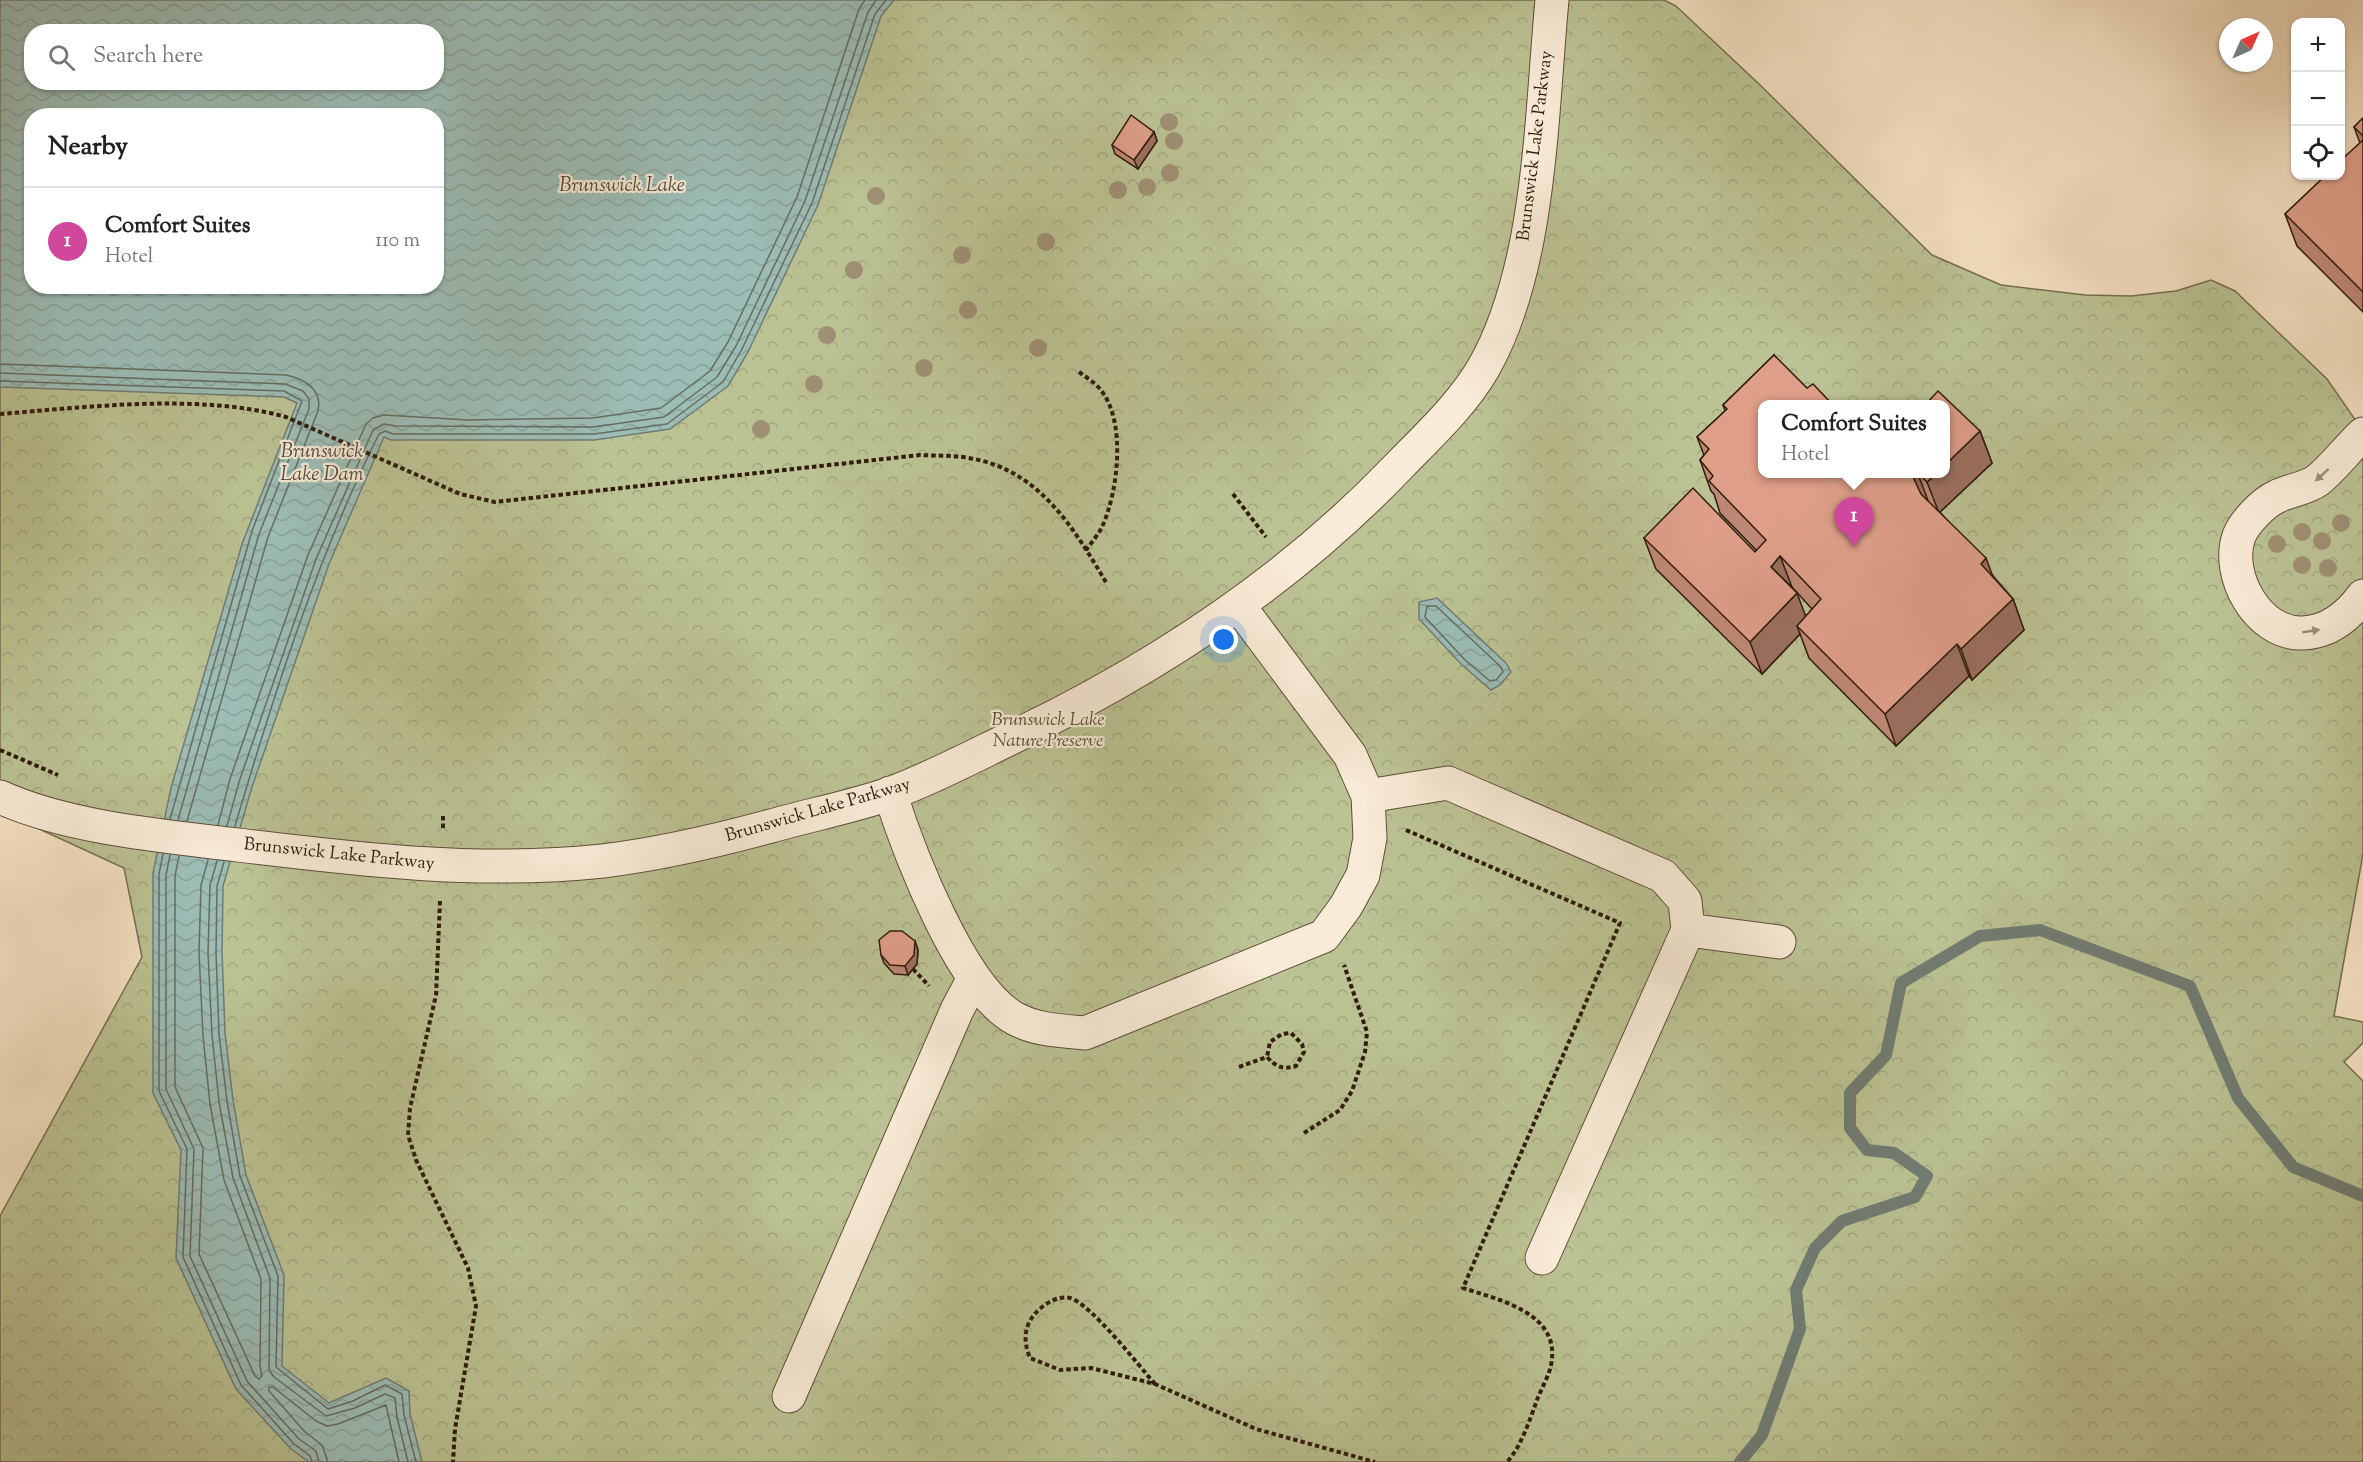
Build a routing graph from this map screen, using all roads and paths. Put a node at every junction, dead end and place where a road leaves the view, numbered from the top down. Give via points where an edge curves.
1 (1552, 0) edge
2 (1079, 372) dead end
3 (0, 414) edge
4 (2363, 434) edge
5 (1233, 494) dead end
6 (1270, 542) dead end
7 (1086, 550) junction
8 (1107, 584) dead end
9 (2363, 596) edge
10 (1239, 606) junction
11 (0, 750) edge
12 (60, 775) dead end
13 (890, 793) junction
14 (1368, 796) junction
15 (0, 797) edge
16 (443, 814) dead end
17 (1399, 839) dead end
18 (441, 865) junction
19 (1688, 930) junction
20 (1779, 942) dead end
21 (1346, 959) dead end
22 (912, 969) edge
23 (974, 978) junction
24 (932, 988) dead end
25 (1268, 1057) junction
26 (1239, 1067) dead end
27 (1304, 1133) dead end
28 (1542, 1258) dead end
29 (1155, 1383) junction
30 (789, 1396) dead end
31 (453, 1462) edge
32 (1375, 1462) edge
33 (1507, 1462) edge

1 - 10 street, Brunswick Lake Parkway via 1530,226 1500,337 1480,373 1435,429 1372,494 1291,567
2 - 7 path via 1100,389 1109,405 1116,451 1108,510 1101,529
3 - 7 path via 122,404 260,411 286,417 460,494 495,502 920,455 972,458 1019,477 1040,492 1060,511
4 -> 9 street via 2317,481 2275,497 2255,514 2239,535 2234,566 2245,594 2259,611 2292,632 2326,628 2351,612
5 - 6 path
7 - 8 path
10 - 13 street, Brunswick Lake Parkway via 1156,660 1055,717
10 - 14 street via 1350,755
11 - 12 path
13 - 18 street, Brunswick Lake Parkway via 673,850 518,868
13 - 23 street via 903,836 936,909
14 - 19 street via 1448,783 1663,876 1685,901
14 - 23 street via 1370,838 1363,875 1324,936 1085,1033 1050,1030 1015,1019 992,1001
15 - 18 street, Brunswick Lake Parkway via 88,823 140,833
16 - 18 path
17 - 33 path via 1402,828 1620,923 1463,1288 1525,1310 1539,1321 1551,1343 1551,1365
18 - 31 path via 436,995 410,1108 408,1135 468,1268 476,1306
19 - 20 street
19 - 28 street
21 - 27 path via 1348,981 1367,1032 1365,1052 1352,1091 1340,1110
22 - 24 path
23 - 30 street
25 - 25 path via 1275,1066 1296,1066 1304,1052 1302,1044 1291,1033 1282,1034 1270,1042
25 - 26 path
29 - 29 path via 1091,1368 1060,1370 1030,1358 1025,1332 1033,1316 1052,1300 1070,1298 1086,1308
29 - 32 path via 1256,1429

